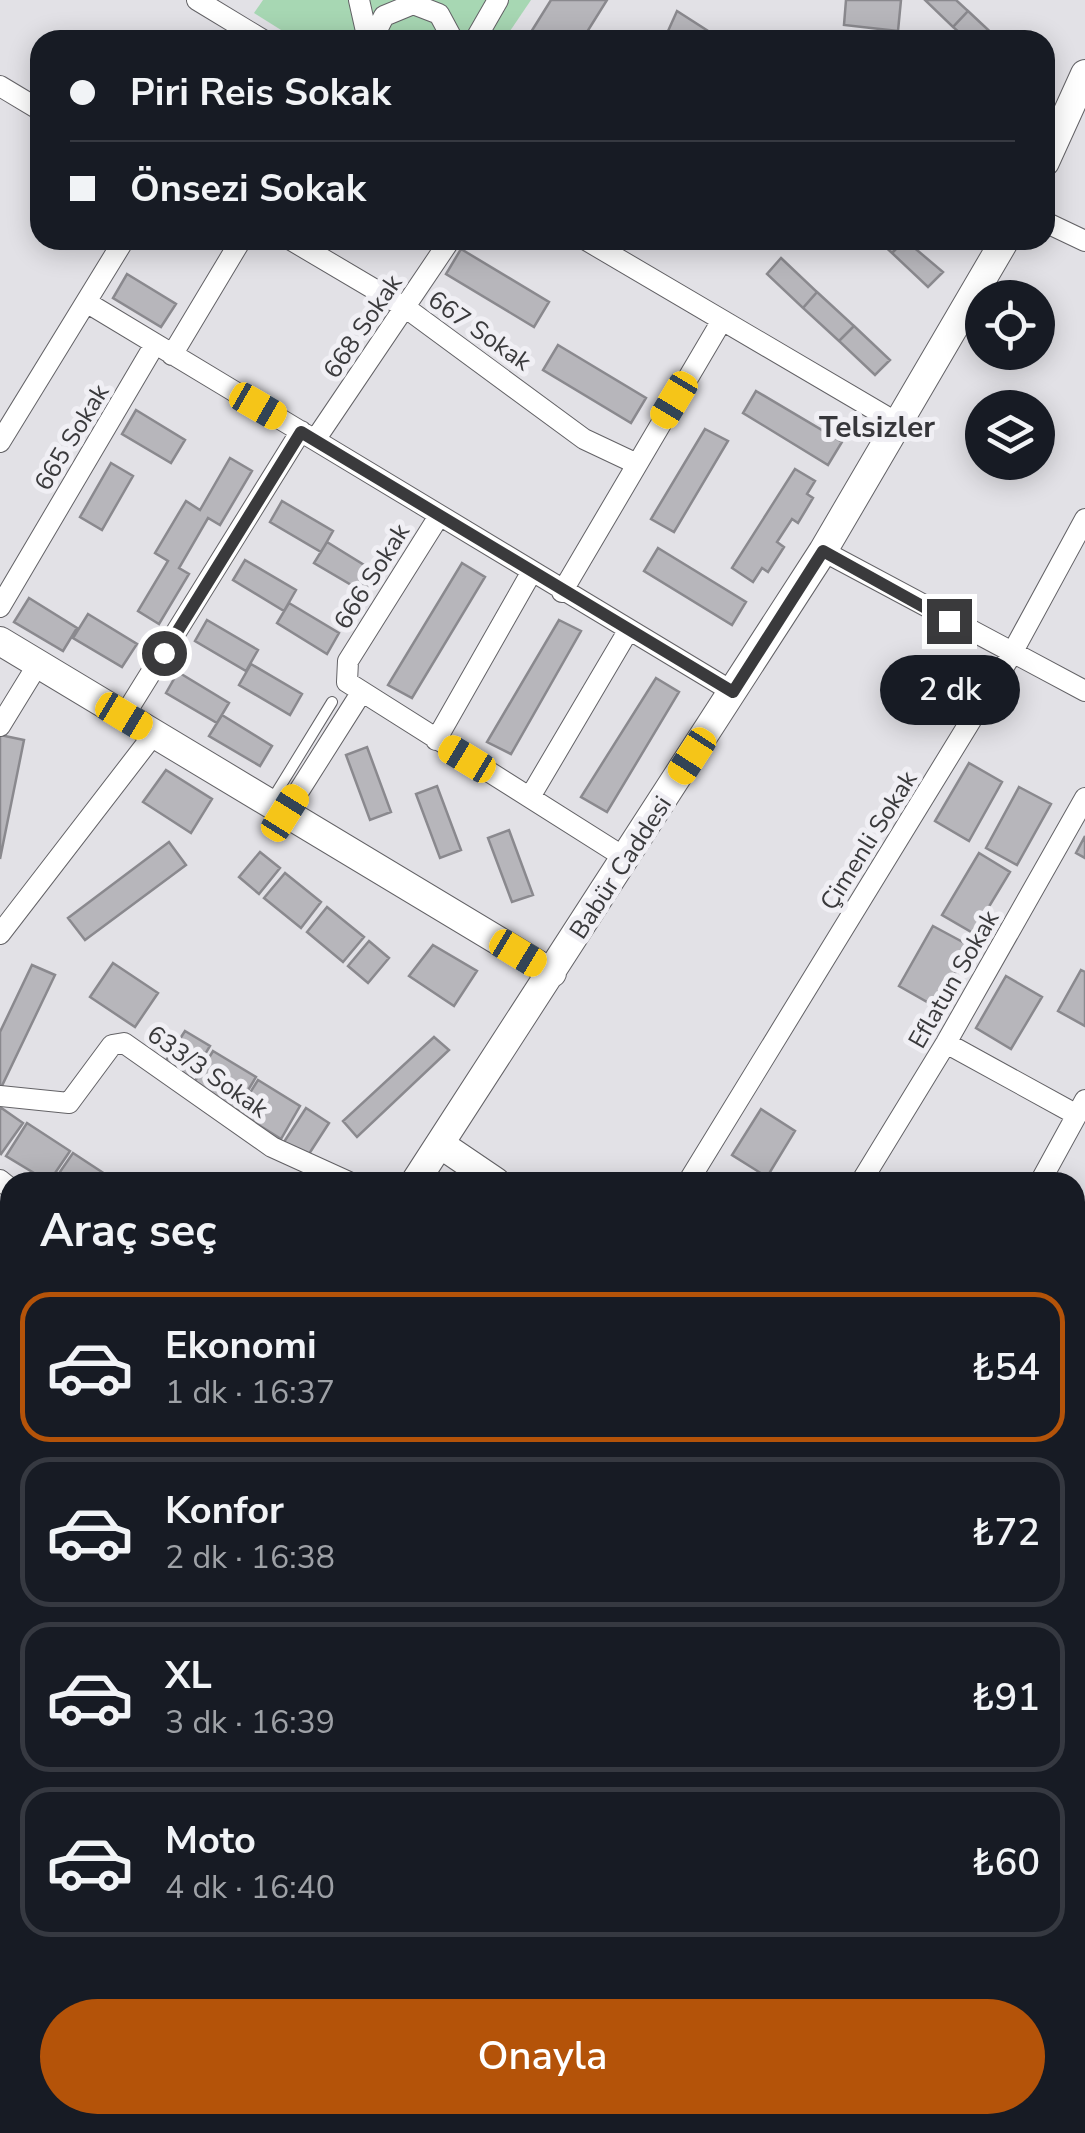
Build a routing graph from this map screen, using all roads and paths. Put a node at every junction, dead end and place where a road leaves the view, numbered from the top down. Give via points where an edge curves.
1 (197, 0) edge
2 (359, 0) edge
3 (498, 0) edge
4 (444, 7) edge
5 (241, 30) edge
6 (367, 30) edge
7 (375, 30) edge
8 (481, 30) edge
9 (1085, 74) edge
10 (0, 86) edge
11 (30, 104) edge
12 (1055, 140) edge
13 (1055, 227) edge
14 (1085, 241) edge
15 (118, 250) edge
16 (235, 250) edge
17 (307, 250) edge
18 (444, 250) edge
19 (602, 250) edge
20 (999, 250) edge
21 (86, 302) junction
22 (406, 308) junction
23 (721, 322) junction
24 (164, 349) junction
25 (899, 424) junction
26 (308, 436) junction
27 (0, 442) edge
28 (637, 464) junction
29 (439, 516) junction
30 (1085, 519) edge
31 (823, 551) junction
32 (531, 573) junction
33 (562, 592) junction
34 (0, 607) edge
35 (628, 631) junction
36 (0, 641) edge
37 (1011, 655) junction
38 (38, 664) junction
39 (1085, 690) edge
40 (733, 692) junction
41 (362, 693) junction
42 (332, 702) dead end
43 (124, 716) junction
44 (0, 726) edge
45 (154, 734) junction
46 (436, 740) junction
47 (530, 797) junction
48 (1085, 798) edge
49 (278, 808) junction
50 (627, 859) junction
51 (8, 906) edge
52 (0, 934) edge
53 (552, 973) junction
54 (946, 1044) junction
55 (0, 1096) edge
56 (1081, 1107) edge
57 (440, 1144) junction
58 (326, 1172) edge
59 (422, 1172) edge
60 (481, 1172) edge
61 (694, 1172) edge
62 (867, 1172) edge
63 (1045, 1172) edge

1 - 5 street
2 - 6 street
3 - 8 street
4 - 7 street via 400,6
9 - 12 main road
10 - 11 street
13 - 14 street
15 - 21 street
16 - 24 street, 665 Sokak
17 - 22 street, 667 Sokak
18 - 22 street, 668 Sokak
19 - 23 street
20 - 25 main road, Babür Caddesi
21 - 24 street
21 - 27 street
22 - 26 street, 668 Sokak
22 - 28 street, 667 Sokak via 584,439
23 - 25 street
23 - 28 street
24 - 26 street
24 - 34 street, 665 Sokak
25 - 31 main road, Babür Caddesi
26 - 29 street
26 - 43 street, 668 Sokak
28 - 33 street
29 - 32 street
29 - 41 street, 666 Sokak via 345,667 347,682
30 - 37 street, Çimenli Sokak
31 - 37 street
31 - 40 main road, Babür Caddesi
32 - 33 street
32 - 46 street
33 - 35 street
35 - 40 street
35 - 47 street
36 - 38 main road
37 - 39 street
37 - 61 street, Çimenli Sokak
38 - 43 main road
38 - 44 street
40 - 50 main road, Babür Caddesi
41 - 46 street
41 - 49 street
42 - 49 lane
43 - 45 main road
45 - 49 main road
45 - 51 street
46 - 47 street
47 - 50 street
48 - 54 street, Eflatun Sokak
49 - 53 main road
50 - 53 main road, Babür Caddesi
51 - 52 street
53 - 57 main road, Babür Caddesi
54 - 56 street
54 - 62 street, Eflatun Sokak
55 - 58 street, 633/3 Sokak via 70,1103 112,1045 124,1043 272,1147
56 - 63 street
57 - 59 main road, Babür Caddesi
57 - 60 main road

